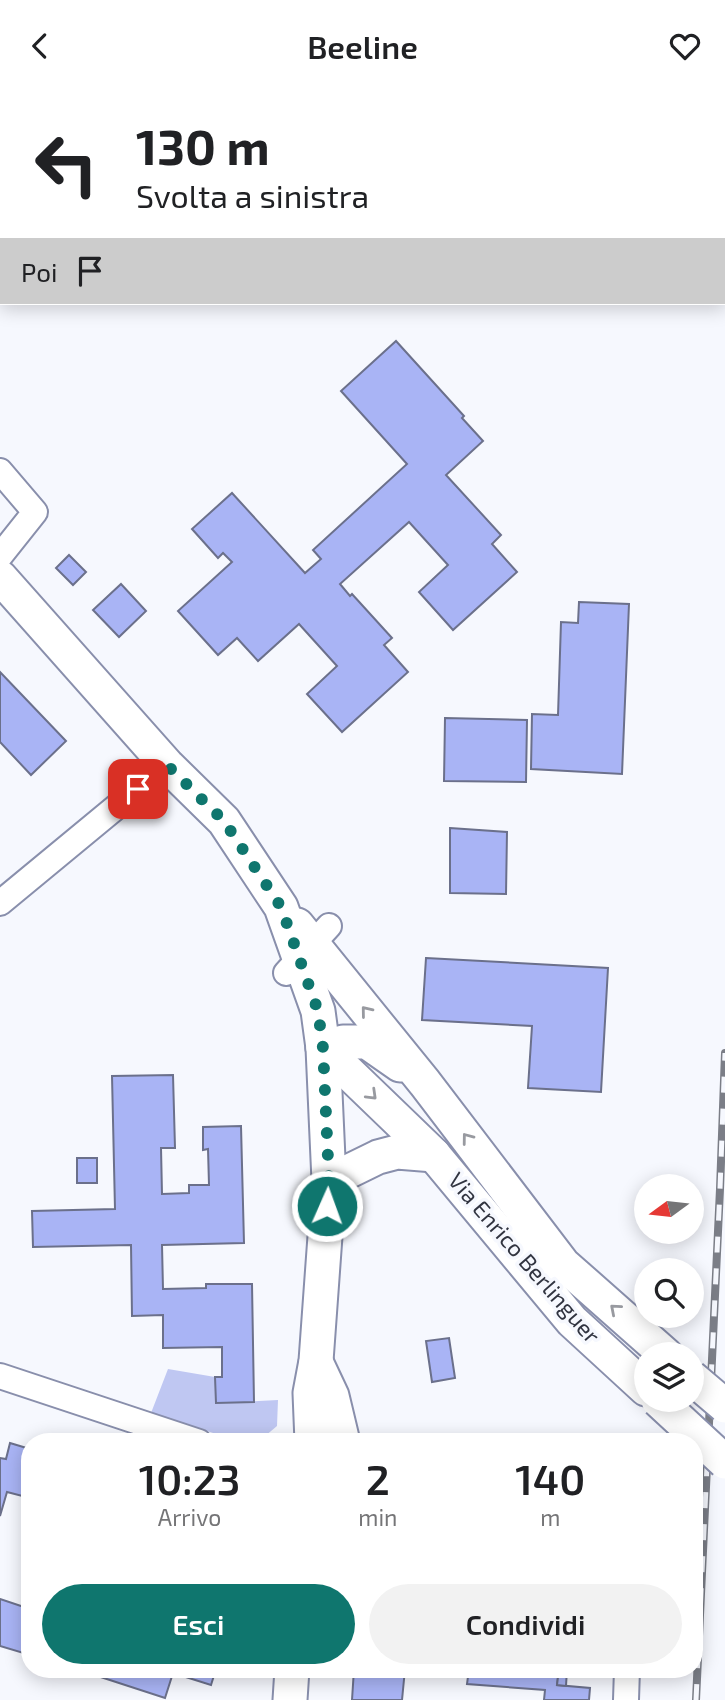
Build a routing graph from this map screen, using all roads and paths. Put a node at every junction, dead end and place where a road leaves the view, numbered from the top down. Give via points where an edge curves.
1 (0, 471) edge
2 (0, 556) edge
3 (0, 577) edge
4 (167, 765) junction
5 (0, 903) edge
6 (307, 950) junction
7 (323, 1048) junction
8 (425, 1083) junction
9 (434, 1155) junction
10 (329, 1181) junction
11 (651, 1342) edge
12 (316, 1360) junction
13 (0, 1376) edge
14 (634, 1378) edge
15 (704, 1388) edge
16 (725, 1406) edge
17 (671, 1412) edge
18 (172, 1433) edge
19 (312, 1433) edge
20 (341, 1433) edge
21 (694, 1433) edge
22 (703, 1442) edge
23 (725, 1462) edge
24 (291, 1678) edge
25 (627, 1678) edge
26 (290, 1700) edge
27 (626, 1700) edge

1 - 2 street via 35,512
3 - 4 main road, Via Enrico Berlinguer
4 - 5 street
4 - 6 main road, Via Enrico Berlinguer via 224,821
6 - 7 main road
8 -> 6 main road, Via Enrico Berlinguer
7 - 8 main road, Via Enrico Berlinguer via 368,1042
7 -> 9 main road, Via Enrico Berlinguer
7 - 10 main road
11 -> 8 main road, Via Enrico Berlinguer via 563,1264
9 - 10 main road, Via Enrico Berlinguer via 378,1157
9 - 14 main road, Via Enrico Berlinguer via 572,1321
10 - 12 main road
12 - 19 main road via 310,1393
12 - 20 main road via 332,1396
13 - 18 street
15 - 16 main road, bridge
17 - 21 main road, bridge
22 - 23 main road, bridge
24 - 26 main road
25 - 27 street

